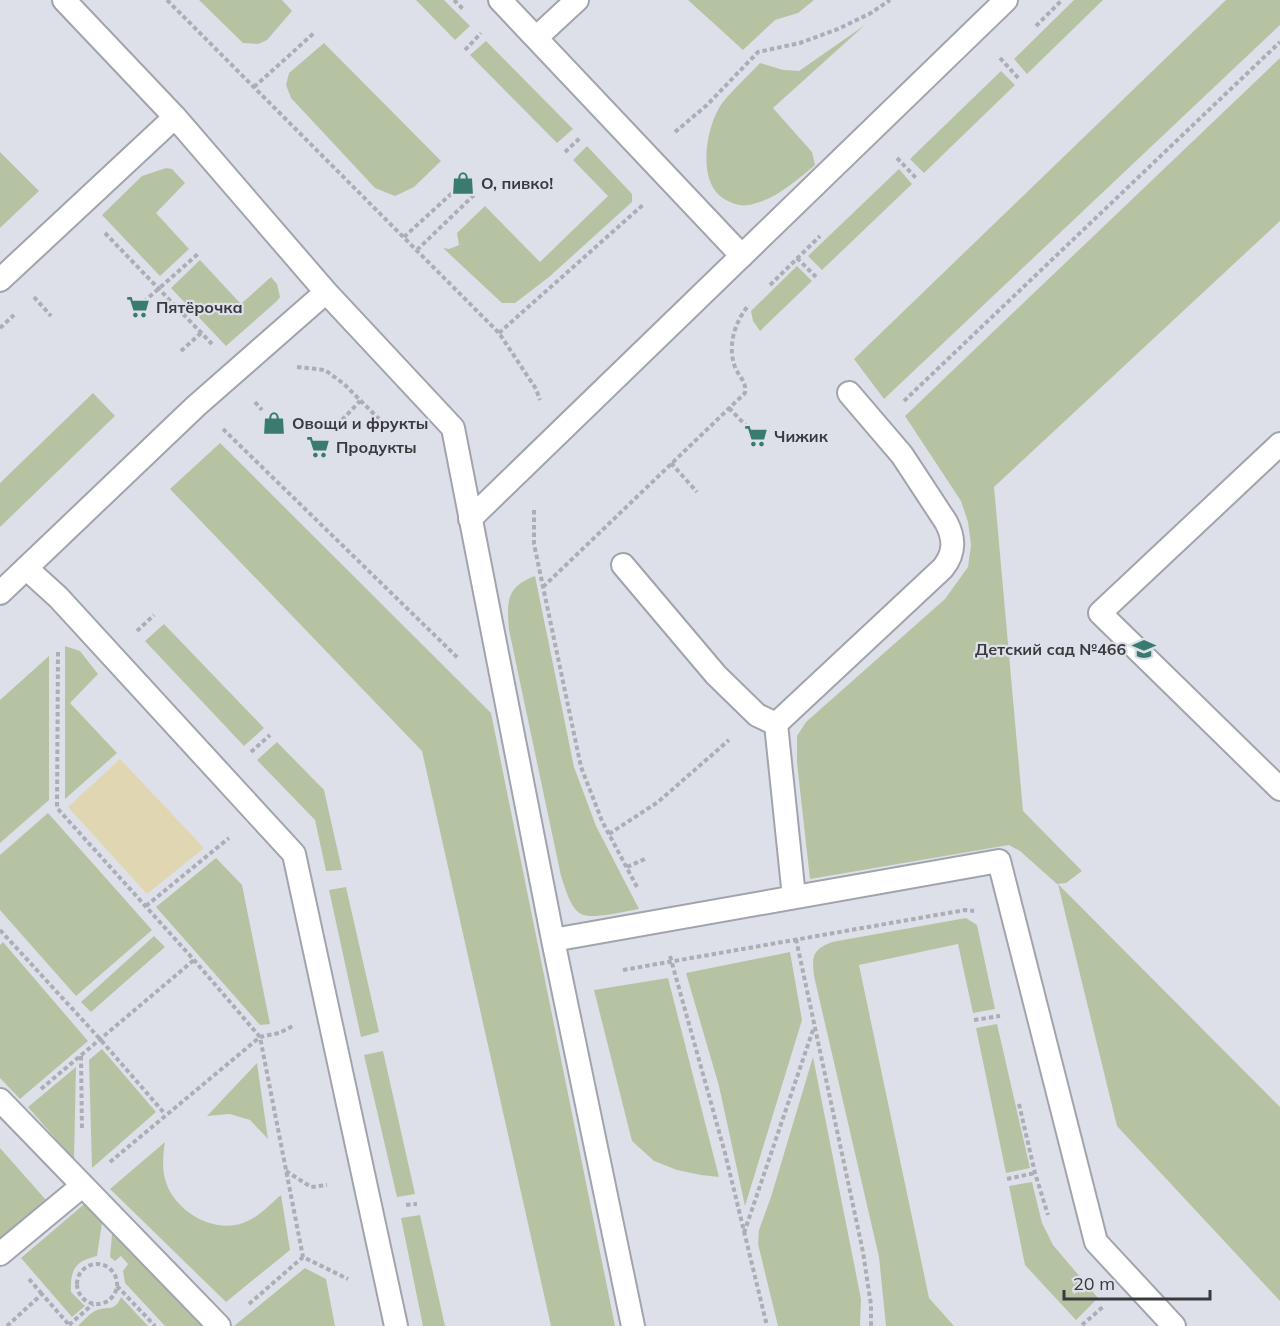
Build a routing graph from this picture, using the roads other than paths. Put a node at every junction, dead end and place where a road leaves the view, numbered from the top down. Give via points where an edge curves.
1 (64, 0) edge
2 (500, 0) edge
3 (577, 0) edge
4 (1006, 0) edge
5 (536, 38) junction
6 (175, 117) junction
7 (742, 256) junction
8 (0, 280) edge
9 (326, 292) junction
10 (849, 393) dead end
11 (1280, 444) edge
12 (470, 519) junction
13 (623, 566) dead end
14 (26, 568) junction
15 (0, 592) edge
16 (766, 719) junction
17 (1280, 789) edge
18 (795, 897) junction
19 (552, 940) junction
20 (6, 1106) edge
21 (82, 1186) junction
22 (0, 1254) edge
23 (219, 1326) edge
24 (396, 1326) edge
25 (633, 1326) edge
26 (1174, 1326) edge

1 - 6 lane
2 - 5 lane
3 - 5 lane
4 - 7 lane
5 - 7 lane
6 - 8 lane
6 - 9 lane
7 - 12 lane
9 - 12 lane via 453,428
9 - 14 lane via 196,406
10 - 16 lane via 902,455 946,522 952,532 952,554 943,568
11 - 17 lane via 1100,613
12 - 19 lane
13 - 16 lane via 716,675
14 - 15 lane
14 - 24 lane via 58,597 294,854
16 - 18 lane
18 - 19 lane
18 - 26 lane via 999,861 1096,1242
19 - 25 lane
20 - 21 lane
21 - 22 lane
21 - 23 lane

